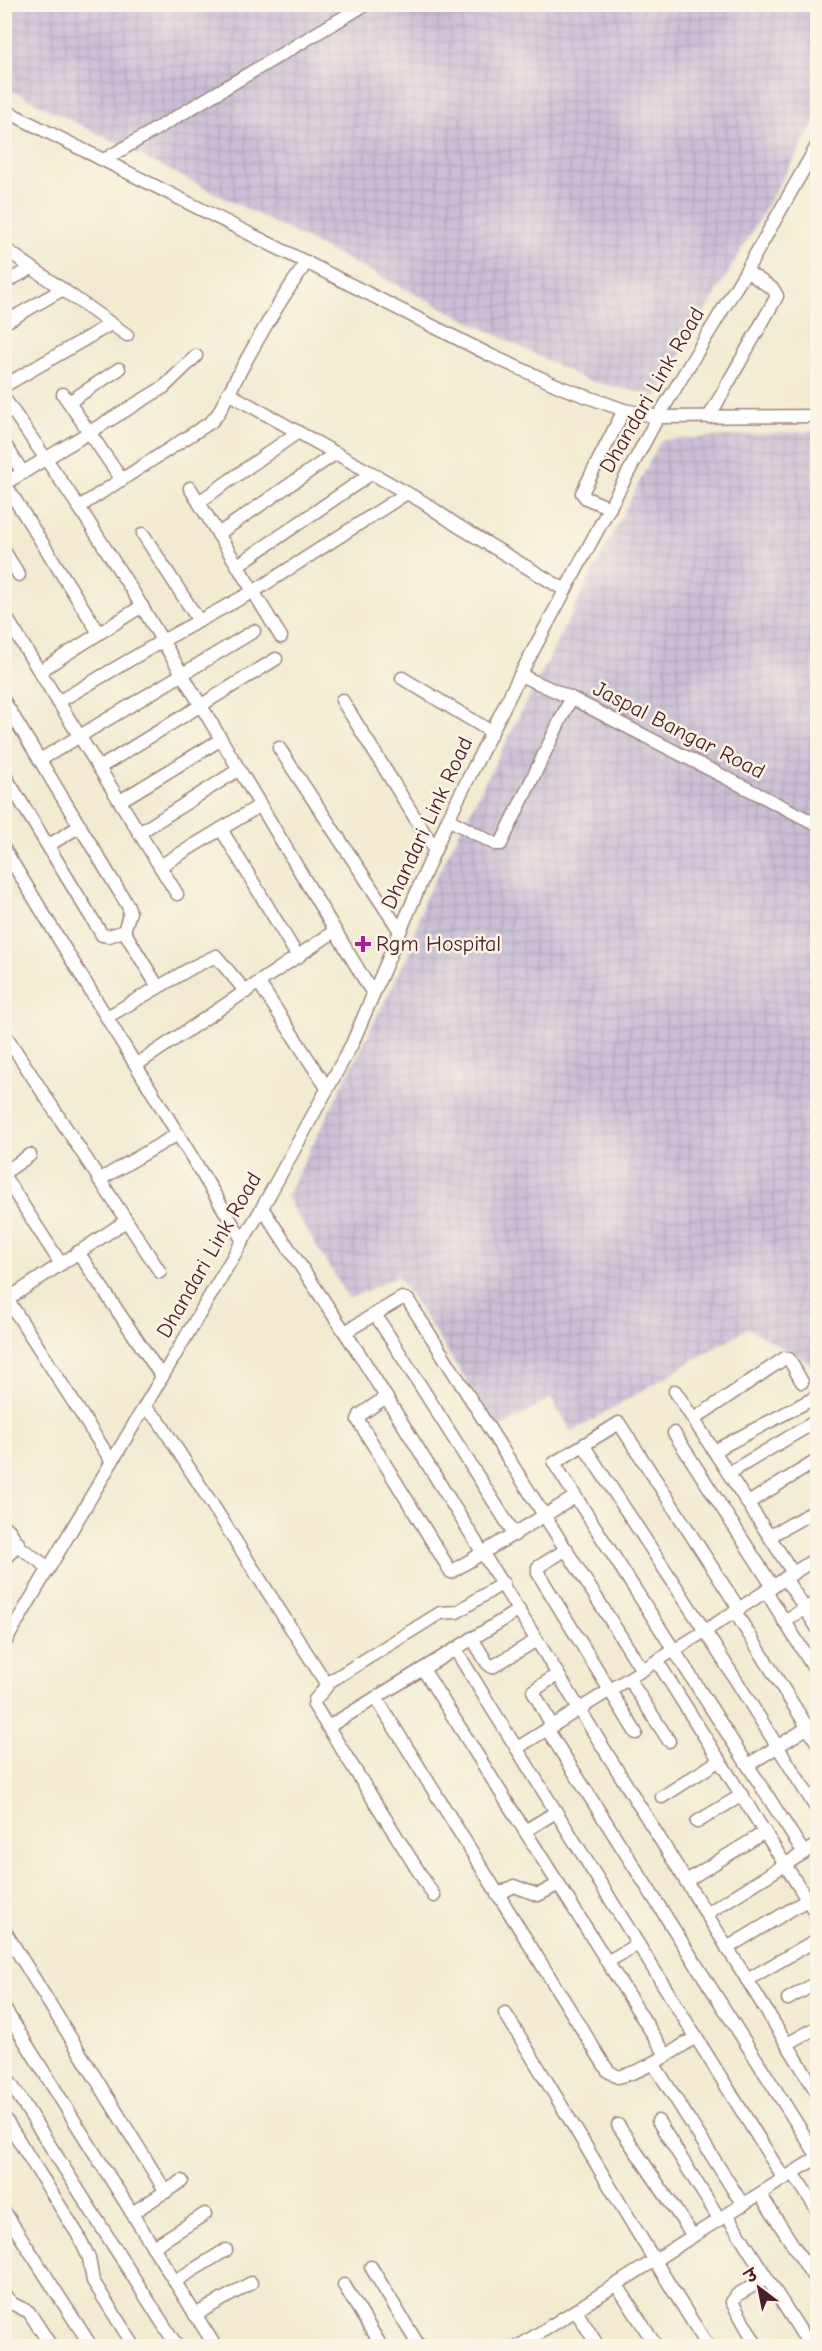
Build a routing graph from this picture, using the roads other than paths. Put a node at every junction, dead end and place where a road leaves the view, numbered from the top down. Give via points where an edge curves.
1 (366, 4) edge
2 (4, 110) edge
3 (818, 144) edge
4 (104, 160) junction
5 (4, 248) edge
6 (307, 262) junction
7 (32, 267) junction
8 (746, 271) junction
9 (4, 283) edge
10 (63, 290) junction
11 (4, 323) edge
12 (111, 324) junction
13 (127, 335) dead end
14 (196, 356) dead end
15 (119, 369) dead end
16 (4, 386) edge
17 (228, 393) junction
18 (4, 398) edge
19 (624, 410) junction
20 (818, 416) edge
21 (658, 417) junction
22 (709, 417) junction
23 (91, 432) junction
24 (298, 432) junction
25 (4, 443) edge
26 (336, 453) junction
27 (46, 459) junction
28 (23, 473) junction
29 (372, 473) junction
30 (122, 480) junction
31 (5, 484) edge
32 (190, 488) dead end
33 (407, 493) junction
34 (199, 502) junction
35 (80, 507) junction
36 (610, 508) junction
37 (143, 534) dead end
38 (218, 534) junction
39 (4, 551) edge
40 (237, 565) junction
41 (19, 575) dead end
42 (566, 590) junction
43 (254, 591) junction
44 (142, 606) junction
45 (4, 614) edge
46 (199, 621) junction
47 (254, 631) dead end
48 (99, 633) junction
49 (281, 637) dead end
50 (162, 641) junction
51 (276, 659) dead end
52 (40, 671) junction
53 (182, 674) junction
54 (520, 675) junction
55 (402, 678) dead end
56 (571, 698) junction
57 (342, 700) dead end
58 (4, 701) edge
59 (58, 702) junction
60 (200, 705) junction
61 (492, 732) junction
62 (79, 735) junction
63 (220, 740) junction
64 (279, 748) dead end
65 (40, 760) junction
66 (99, 768) junction
67 (238, 770) junction
68 (4, 774) edge
69 (120, 801) junction
70 (259, 806) junction
71 (448, 819) junction
72 (818, 825) edge
73 (80, 826) junction
74 (221, 829) junction
75 (139, 833) junction
76 (50, 845) junction
77 (4, 849) edge
78 (435, 850) junction
79 (160, 866) junction
80 (177, 894) dead end
81 (335, 931) junction
82 (400, 931) junction
83 (124, 932) junction
84 (298, 957) junction
85 (259, 984) junction
86 (158, 987) junction
87 (246, 992) junction
88 (373, 994) junction
89 (107, 1017) junction
90 (4, 1033) edge
91 (136, 1065) junction
92 (327, 1088) junction
93 (178, 1134) junction
94 (30, 1155) dead end
95 (4, 1175) edge
96 (99, 1180) junction
97 (262, 1208) junction
98 (126, 1221) junction
99 (243, 1241) junction
100 (78, 1252) junction
101 (61, 1264) junction
102 (159, 1272) dead end
103 (6, 1297) edge
104 (375, 1314) junction
105 (345, 1332) junction
106 (162, 1377) junction
107 (802, 1382) dead end
108 (675, 1391) dead end
109 (818, 1396) edge
110 (386, 1397) junction
111 (145, 1407) junction
112 (694, 1419) junction
113 (818, 1420) edge
114 (674, 1433) dead end
115 (584, 1446) junction
116 (714, 1451) junction
117 (818, 1460) edge
118 (112, 1462) junction
119 (729, 1473) junction
120 (575, 1497) junction
121 (748, 1503) junction
122 (818, 1509) edge
123 (546, 1515) junction
124 (4, 1527) edge
125 (515, 1535) junction
126 (770, 1536) junction
127 (18, 1543) junction
128 (567, 1550) junction
129 (484, 1553) junction
130 (818, 1557) edge
131 (4, 1560) edge
132 (49, 1568) junction
133 (789, 1576) junction
134 (503, 1583) junction
135 (770, 1589) junction
136 (818, 1601) edge
137 (805, 1608) junction
138 (519, 1610) junction
139 (737, 1610) junction
140 (784, 1621) junction
141 (818, 1629) edge
142 (705, 1631) junction
143 (472, 1638) junction
144 (537, 1640) junction
145 (4, 1644) edge
146 (454, 1649) junction
147 (674, 1650) junction
148 (657, 1661) junction
149 (423, 1669) junction
150 (642, 1670) junction
151 (558, 1674) junction
152 (818, 1675) edge
153 (629, 1679) junction
154 (326, 1684) junction
155 (609, 1690) junction
156 (376, 1698) junction
157 (580, 1709) junction
158 (812, 1724) edge
159 (328, 1727) junction
160 (550, 1728) junction
161 (636, 1733) dead end
162 (669, 1741) dead end
163 (818, 1744) edge
164 (776, 1747) junction
165 (517, 1748) junction
166 (720, 1760) junction
167 (748, 1765) junction
168 (741, 1795) junction
169 (662, 1797) dead end
170 (818, 1811) edge
171 (556, 1812) junction
172 (697, 1822) dead end
173 (525, 1831) junction
174 (765, 1833) junction
175 (818, 1844) edge
176 (804, 1853) junction
177 (785, 1865) junction
178 (686, 1881) junction
179 (559, 1884) junction
180 (497, 1895) junction
181 (434, 1896) dead end
182 (807, 1900) junction
183 (706, 1914) junction
184 (818, 1917) edge
185 (4, 1930) edge
186 (818, 1939) edge
187 (638, 1944) junction
188 (727, 1948) junction
189 (607, 1962) junction
190 (747, 1980) junction
191 (818, 1982) edge
192 (788, 1999) dead end
193 (4, 2008) edge
194 (505, 2013) dead end
195 (818, 2027) edge
196 (696, 2037) junction
197 (787, 2044) junction
198 (666, 2055) junction
199 (653, 2063) junction
200 (4, 2073) edge
201 (818, 2094) edge
202 (4, 2117) edge
203 (658, 2121) dead end
204 (618, 2125) dead end
205 (818, 2157) edge
206 (788, 2176) junction
207 (182, 2181) dead end
208 (166, 2192) junction
209 (760, 2194) junction
210 (743, 2205) junction
211 (4, 2211) edge
212 (818, 2211) edge
213 (132, 2213) junction
214 (205, 2214) dead end
215 (724, 2217) junction
216 (693, 2236) junction
217 (153, 2247) junction
218 (226, 2250) dead end
219 (654, 2261) junction
220 (371, 2267) dead end
221 (766, 2278) junction
222 (175, 2282) junction
223 (251, 2283) dead end
224 (818, 2284) edge
225 (344, 2285) dead end
226 (617, 2285) junction
227 (4, 2295) edge
228 (576, 2311) junction
229 (195, 2315) junction
230 (4, 2342) edge
231 (523, 2345) edge
232 (8, 2346) edge
233 (51, 2346) edge
234 (91, 2346) edge
235 (134, 2346) edge
236 (177, 2346) edge
237 (215, 2346) edge
238 (381, 2346) edge
239 (419, 2346) edge
240 (598, 2346) edge
241 (656, 2346) edge
242 (708, 2346) edge
243 (758, 2346) edge
244 (810, 2346) edge

1 - 4 street
2 - 4 street
3 - 8 street, Dhandari Link Road
4 - 6 street
5 - 7 street
6 - 17 street via 275,307
6 - 19 street via 492,356
7 - 9 street
7 - 10 street
8 - 21 street, Dhandari Link Road
8 - 22 street via 777,296
10 - 11 street
10 - 12 street
12 - 13 street
12 - 16 street
14 - 23 street via 164,387
15 - 23 street via 66,398
17 - 24 street
17 - 30 street via 211,422
18 - 27 street
19 - 21 street
19 - 36 street via 582,493
20 - 22 street
21 - 22 street
21 - 36 street, Dhandari Link Road
23 - 27 street
23 - 30 street
24 - 26 street
24 - 34 street
25 - 28 street
26 - 29 street
26 - 38 street
27 - 28 street
27 - 35 street
28 - 31 street
29 - 33 street
29 - 40 street
30 - 35 street
31 - 48 street
32 - 34 street
33 - 42 street
33 - 43 street
34 - 38 street
35 - 44 street
36 - 42 street, Dhandari Link Road
37 - 46 street
38 - 40 street
39 - 41 street
40 - 43 street
42 - 54 street, Dhandari Link Road
43 - 46 street
43 - 49 street
44 - 48 street
44 - 50 street
45 - 52 street
46 - 50 street
47 - 53 street
48 - 52 street
50 - 53 street
50 - 59 street
51 - 60 street
52 - 59 street
53 - 60 street
53 - 62 street
54 - 56 street, Jaspal Bangar Road
54 - 61 street, Dhandari Link Road
55 - 61 street
56 - 71 street via 501,844
56 - 72 street, Jaspal Bangar Road
57 - 78 street
58 - 65 street
59 - 62 street
60 - 63 street
60 - 66 street
61 - 71 street, Dhandari Link Road
62 - 65 street
62 - 66 street
63 - 67 street
63 - 69 street
64 - 82 street
65 - 73 street
66 - 69 street
67 - 70 street
67 - 75 street
68 - 76 street
69 - 75 street
70 - 74 street
70 - 81 street
71 - 78 street, Dhandari Link Road
73 - 76 street
73 - 83 street via 128,906
74 - 79 street
74 - 84 street
75 - 79 street
76 - 83 street via 102,935
77 - 89 street
78 - 82 street, Dhandari Link Road
79 - 80 street
81 - 84 street
81 - 88 street
82 - 88 street, Dhandari Link Road
83 - 86 street
84 - 85 street
85 - 87 street
85 - 92 street
86 - 87 street via 216,956
86 - 89 street
87 - 91 street
88 - 92 street, Dhandari Link Road via 352,1044
89 - 91 street
90 - 96 street
91 - 93 street
92 - 97 street, Dhandari Link Road
93 - 96 street
93 - 99 street
94 - 95 street
95 - 101 street
96 - 98 street
97 - 99 street, Dhandari Link Road
97 - 105 street
98 - 100 street
98 - 102 street
99 - 106 street, Dhandari Link Road
100 - 101 street
100 - 106 street
101 - 103 street
103 - 118 street
104 - 105 street
104 - 123 street via 402,1298 408,1300
104 - 125 street
105 - 110 street
106 - 111 street, Dhandari Link Road
107 - 112 street via 785,1358
108 - 112 street
109 - 116 street
110 - 129 street
110 - 129 street via 357,1420 451,1572
111 - 118 street, Dhandari Link Road
111 - 154 street via 159,1420
112 - 116 street
113 - 119 street
114 - 135 street
115 - 120 street via 554,1463
115 - 139 street via 619,1423
115 - 142 street
116 - 119 street
117 - 121 street
118 - 132 street, Dhandari Link Road
119 - 121 street
120 - 123 street
120 - 147 street
121 - 126 street
122 - 126 street
123 - 125 street
123 - 128 street
124 - 127 street
125 - 129 street
126 - 133 street
127 - 131 street
127 - 132 street
128 - 150 street
128 - 155 street via 537,1569
129 - 134 street
130 - 133 street
132 - 145 street, Dhandari Link Road
133 - 135 street
133 - 137 street
134 - 138 street
134 - 154 street via 457,1612 440,1613
135 - 139 street
135 - 140 street
136 - 137 street
137 - 140 street
137 - 141 street
138 - 143 street
138 - 144 street
139 - 142 street
139 - 158 street
140 - 152 street
142 - 147 street
142 - 164 street
143 - 144 street via 492,1667
143 - 146 street
144 - 151 street
146 - 149 street
146 - 165 street
147 - 148 street
147 - 167 street
148 - 150 street
148 - 166 street
149 - 156 street
149 - 173 street
150 - 153 street
151 - 157 street
151 - 160 street via 533,1691
153 - 155 street
153 - 162 street
154 - 159 street via 314,1702
155 - 157 street
155 - 161 street
156 - 159 street
156 - 180 street
157 - 160 street
157 - 178 street
158 - 163 street
158 - 164 street
159 - 181 street
160 - 165 street
160 - 205 street
164 - 167 street
164 - 170 street
165 - 171 street
166 - 168 street
166 - 169 street
167 - 176 street
168 - 172 street
168 - 174 street
171 - 173 street
171 - 187 street
173 - 179 street
174 - 177 street
174 - 178 street
175 - 176 street
176 - 177 street
177 - 182 street
177 - 183 street
178 - 183 street
179 - 180 street via 538,1895 514,1886
179 - 189 street
180 - 199 street via 608,2071 618,2077
182 - 184 street
182 - 188 street
183 - 188 street
185 - 208 street
186 - 190 street
187 - 189 street
187 - 196 street
188 - 190 street
189 - 198 street
190 - 197 street
191 - 192 street
193 - 213 street
194 - 219 street
195 - 197 street
196 - 198 street
196 - 206 street
197 - 201 street
198 - 199 street
199 - 210 street
200 - 236 street
202 - 235 street via 78,2235 89,2258 93,2281
203 - 215 street
204 - 216 street
205 - 206 street
206 - 209 street
206 - 212 street
207 - 208 street
208 - 213 street
209 - 210 street
209 - 224 street
210 - 215 street
211 - 234 street
213 - 217 street
214 - 217 street
215 - 216 street
215 - 221 street
216 - 219 street
217 - 222 street
218 - 222 street
219 - 226 street
219 - 242 street
220 - 239 street
221 - 243 street via 732,2302
221 - 244 street
222 - 229 street
223 - 229 street
225 - 238 street
226 - 228 street
226 - 241 street
227 - 233 street via 29,2312
228 - 231 street
228 - 240 street
229 - 237 street
230 - 232 street

